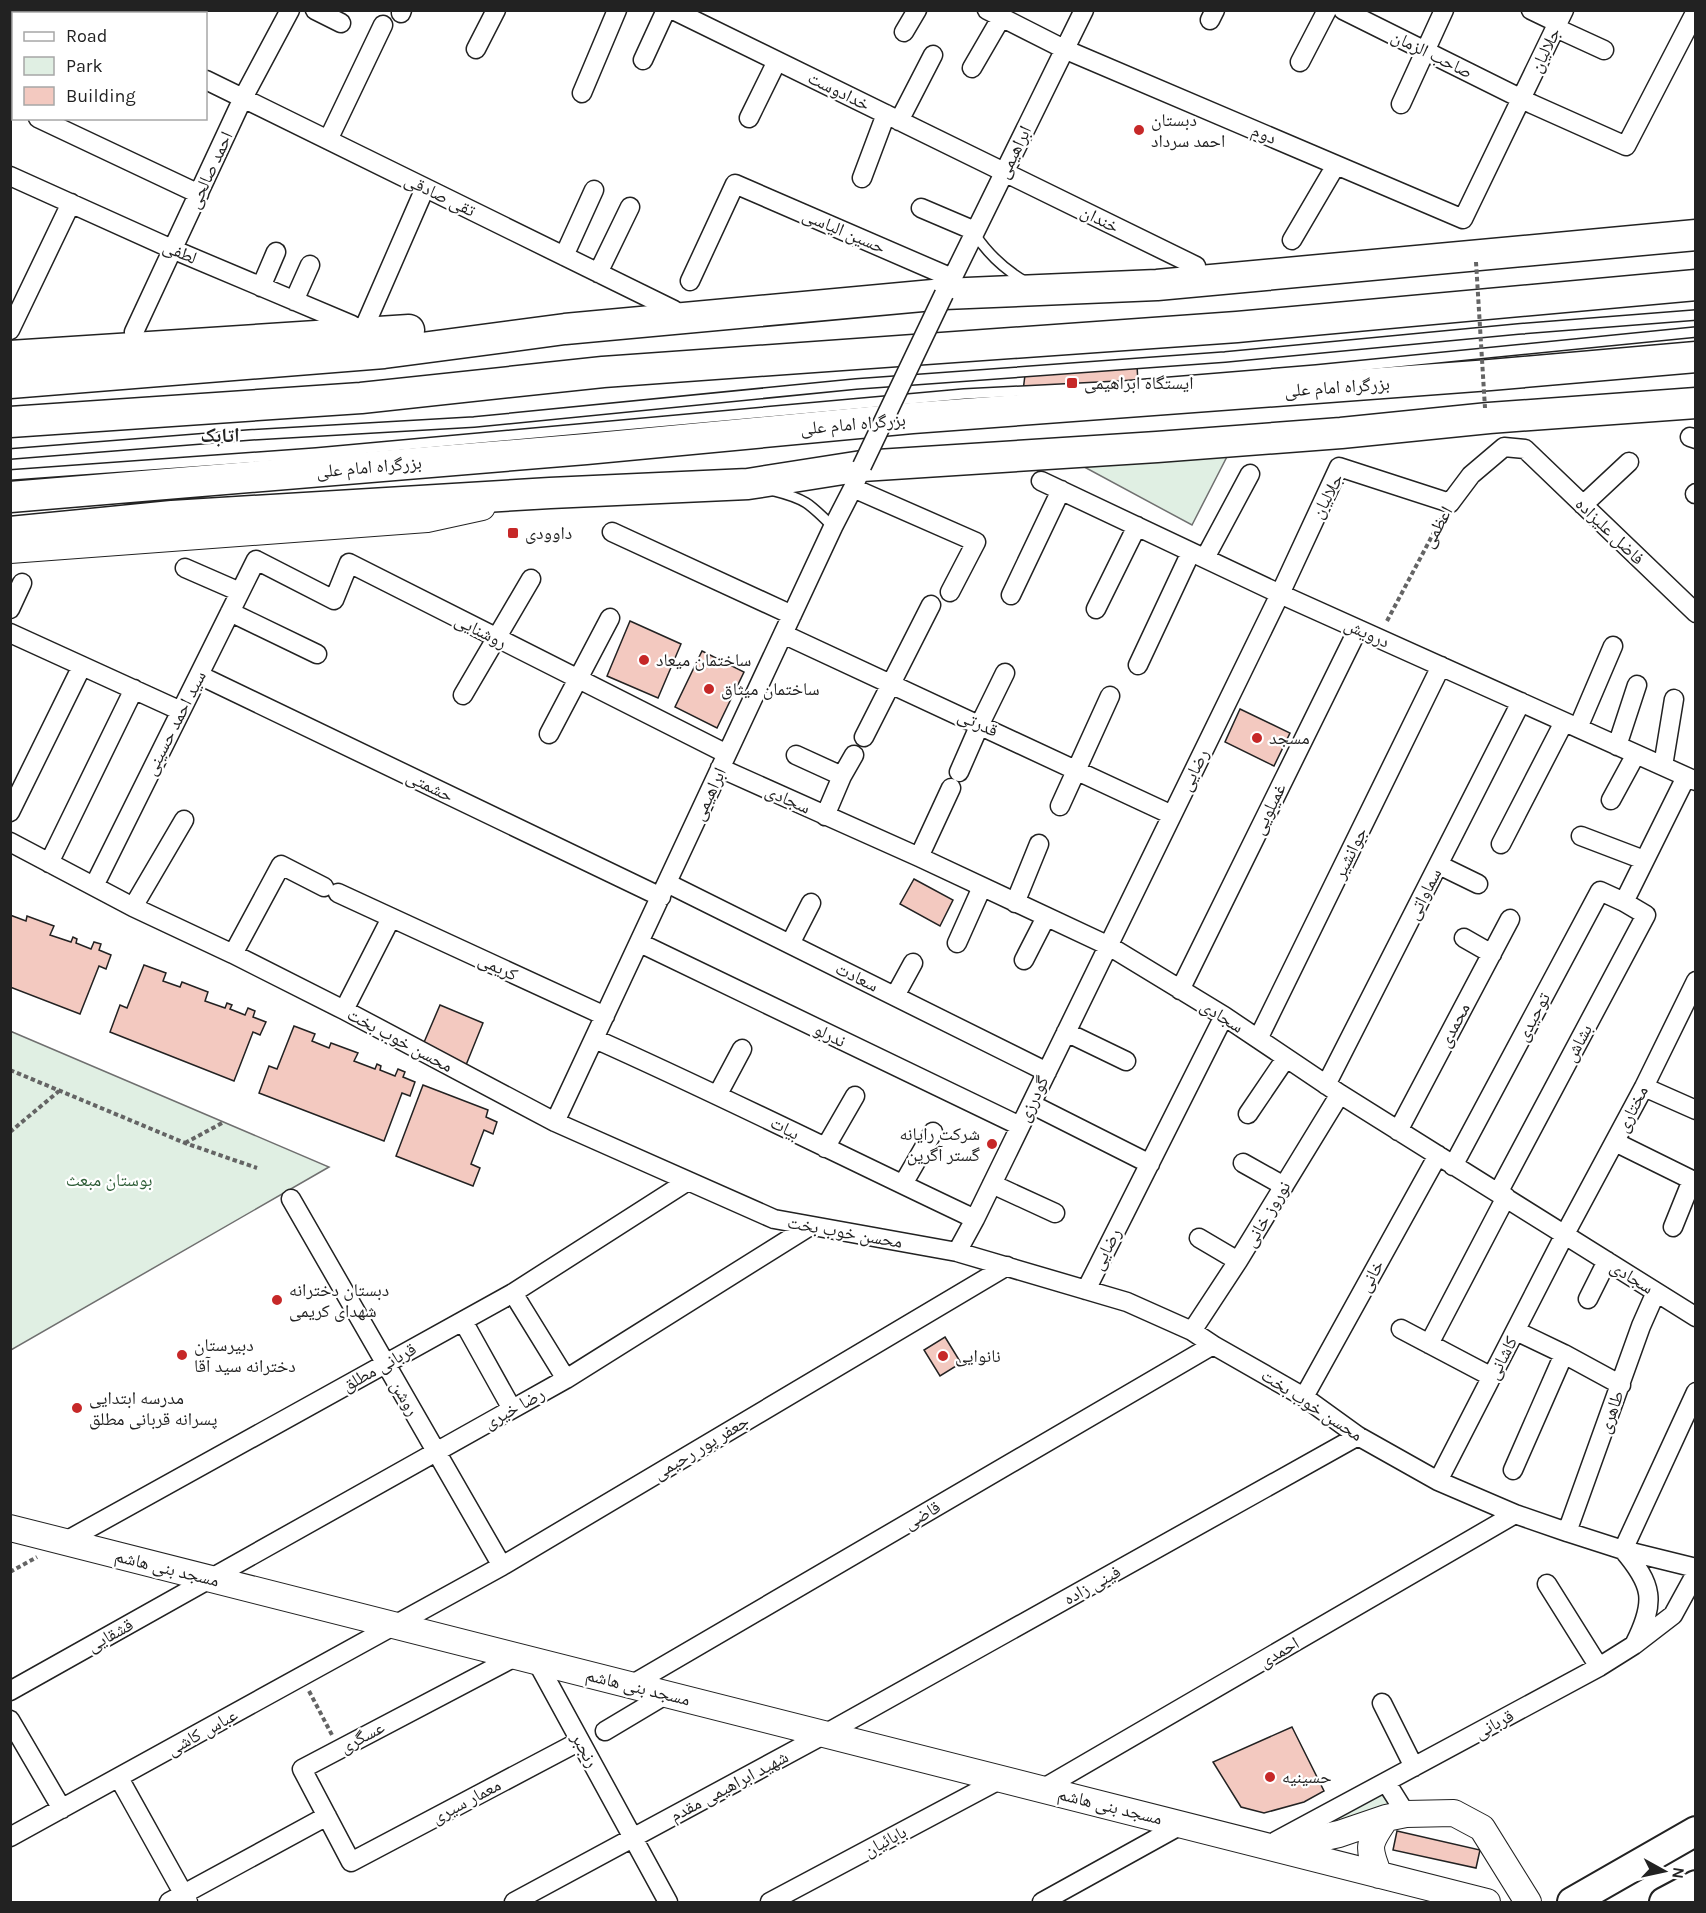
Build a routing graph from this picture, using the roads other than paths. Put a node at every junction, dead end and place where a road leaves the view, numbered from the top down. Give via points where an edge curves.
1 (290, 10) edge
2 (315, 10) edge
3 (617, 10) edge
4 (666, 10) edge
5 (673, 10) edge
6 (917, 10) edge
7 (1084, 10) edge
8 (1328, 10) edge
9 (1342, 10) edge
10 (1444, 10) edge
11 (1531, 10) edge
12 (494, 11) edge
13 (1695, 11) edge
14 (994, 14) edge
15 (1559, 21) edge
16 (341, 23) dead end
17 (383, 26) dead end
18 (904, 32) dead end
19 (476, 49) dead end
20 (1064, 50) junction
21 (1425, 50) junction
22 (1604, 50) dead end
23 (933, 55) dead end
24 (644, 60) dead end
25 (777, 61) junction
26 (1300, 62) dead end
27 (972, 68) dead end
28 (207, 80) edge
29 (582, 93) dead end
30 (243, 98) junction
31 (1522, 98) junction
32 (1401, 104) dead end
33 (749, 118) dead end
34 (892, 118) junction
35 (42, 120) edge
36 (328, 140) junction
37 (1336, 165) junction
38 (1004, 172) junction
39 (10, 176) edge
40 (862, 178) dead end
41 (425, 188) junction
42 (594, 190) dead end
43 (199, 194) junction
44 (71, 203) junction
45 (630, 207) dead end
46 (921, 208) dead end
47 (1463, 219) joint
48 (975, 232) junction
49 (1695, 235) edge
50 (1292, 240) dead end
51 (172, 249) junction
52 (276, 252) dead end
53 (564, 256) junction
54 (310, 265) dead end
55 (1196, 266) dead end
56 (598, 273) junction
57 (690, 281) dead end
58 (1695, 285) edge
59 (948, 286) junction
60 (261, 287) junction
61 (1042, 290) junction
62 (294, 301) junction
63 (674, 310) dead end
64 (1695, 315) edge
65 (10, 330) edge
66 (565, 330) junction
67 (134, 332) dead end
68 (1695, 332) edge
69 (10, 356) edge
70 (1695, 357) edge
71 (10, 383) edge
72 (1695, 403) edge
73 (10, 422) edge
74 (1525, 449) joint
75 (10, 454) edge
76 (1629, 462) dead end
77 (1250, 474) dead end
78 (10, 475) edge
79 (858, 477) junction
80 (1041, 481) dead end
81 (748, 484) junction
82 (1061, 490) junction
83 (550, 494) junction
84 (10, 497) edge
85 (1449, 503) joint
86 (1583, 505) junction
87 (1137, 526) junction
88 (833, 527) junction
89 (10, 532) edge
90 (612, 532) dead end
91 (10, 550) edge
92 (1198, 555) junction
93 (256, 560) joint
94 (186, 568) dead end
95 (531, 579) dead end
96 (22, 583) dead end
97 (240, 592) junction
98 (950, 592) dead end
99 (1280, 594) junction
100 (1011, 595) dead end
101 (931, 604) dead end
102 (10, 609) edge
103 (1096, 609) dead end
104 (230, 612) junction
105 (1695, 613) edge
106 (792, 615) junction
107 (610, 618) dead end
108 (1358, 628) junction
109 (10, 633) edge
110 (783, 634) junction
111 (496, 639) junction
112 (1613, 646) dead end
113 (317, 654) dead end
114 (1138, 665) dead end
115 (82, 666) junction
116 (1441, 666) junction
117 (1005, 673) dead end
118 (199, 675) junction
119 (577, 679) junction
120 (892, 682) junction
121 (1637, 685) dead end
122 (134, 689) junction
123 (463, 695) dead end
124 (1110, 696) dead end
125 (1674, 699) dead end
126 (1521, 702) junction
127 (182, 711) junction
128 (980, 724) junction
129 (1571, 725) junction
130 (549, 734) dead end
131 (864, 737) dead end
132 (1617, 746) junction
133 (1635, 754) junction
134 (796, 755) dead end
135 (854, 755) dead end
136 (724, 761) junction
137 (1663, 766) junction
138 (1078, 770) junction
139 (842, 776) junction
140 (1691, 779) edge
141 (1611, 800) dead end
142 (1060, 806) dead end
143 (10, 812) edge
144 (1172, 814) junction
145 (825, 816) junction
146 (184, 820) dead end
147 (1581, 836) dead end
148 (10, 842) edge
149 (1039, 844) dead end
150 (1501, 844) dead end
151 (919, 857) junction
152 (1644, 860) junction
153 (49, 862) junction
154 (1439, 865) junction
155 (1478, 884) dead end
156 (94, 886) junction
157 (982, 887) junction
158 (664, 890) junction
159 (1624, 902) junction
160 (812, 903) dead end
161 (1015, 903) junction
162 (133, 907) junction
163 (1046, 917) junction
164 (391, 918) junction
165 (1510, 919) dead end
166 (1464, 938) dead end
167 (640, 943) junction
168 (957, 943) dead end
169 (790, 944) junction
170 (1108, 946) junction
171 (233, 954) junction
172 (1492, 954) junction
173 (1024, 960) dead end
174 (914, 963) dead end
175 (1695, 981) edge
176 (1180, 990) junction
177 (895, 996) junction
178 (344, 1010) junction
179 (605, 1016) junction
180 (1224, 1017) junction
181 (1066, 1032) junction
182 (595, 1039) junction
183 (1258, 1040) junction
184 (742, 1048) dead end
185 (1286, 1058) junction
186 (1126, 1061) dead end
187 (1047, 1072) junction
188 (1644, 1087) junction
189 (1333, 1090) junction
190 (718, 1094) junction
191 (855, 1096) dead end
192 (1031, 1104) junction
193 (1695, 1110) edge
194 (1248, 1114) dead end
195 (555, 1122) junction
196 (1020, 1126) junction
197 (1398, 1131) junction
198 (933, 1132) dead end
199 (1615, 1142) junction
200 (825, 1148) junction
201 (1445, 1160) junction
202 (1243, 1163) dead end
203 (1150, 1164) junction
204 (688, 1181) junction
205 (1694, 1181) edge
206 (903, 1184) junction
207 (992, 1184) junction
208 (1284, 1186) junction
209 (1502, 1195) junction
210 (291, 1199) dead end
211 (1055, 1214) dead end
212 (975, 1219) junction
213 (810, 1226) junction
214 (1673, 1227) dead end
215 (1565, 1234) junction
216 (1199, 1238) dead end
217 (957, 1251) junction
218 (1238, 1261) junction
219 (1607, 1261) junction
220 (1007, 1266) junction
221 (1086, 1290) junction
222 (1656, 1292) junction
223 (513, 1293) junction
224 (1588, 1299) dead end
225 (1695, 1317) edge
226 (463, 1321) junction
227 (1401, 1329) dead end
228 (1192, 1331) junction
229 (1516, 1331) junction
230 (1429, 1344) junction
231 (1213, 1345) junction
232 (1564, 1354) junction
233 (386, 1364) junction
234 (1492, 1377) junction
235 (566, 1379) junction
236 (1621, 1385) junction
237 (1695, 1392) edge
238 (1304, 1396) junction
239 (512, 1409) junction
240 (1358, 1436) junction
241 (436, 1452) junction
242 (1513, 1470) dead end
243 (1438, 1481) junction
244 (1515, 1514) junction
245 (10, 1528) edge
246 (1567, 1532) junction
247 (64, 1542) junction
248 (1623, 1550) junction
249 (502, 1566) junction
250 (1695, 1568) edge
251 (1695, 1573) edge
252 (211, 1579) junction
253 (1547, 1584) dead end
254 (394, 1626) junction
255 (1634, 1645) junction
256 (526, 1659) junction
257 (1599, 1667) junction
258 (631, 1685) junction
259 (10, 1691) edge
260 (667, 1694) junction
261 (1382, 1703) dead end
262 (10, 1720) edge
263 (605, 1731) dead end
264 (825, 1734) junction
265 (580, 1741) junction
266 (1414, 1767) junction
267 (118, 1778) junction
268 (1001, 1779) junction
269 (1386, 1782) junction
270 (1042, 1789) junction
271 (62, 1809) junction
272 (327, 1816) junction
273 (1396, 1816) junction
274 (1181, 1825) junction
275 (1695, 1831) edge
276 (10, 1837) edge
277 (633, 1838) junction
278 (1266, 1846) junction
279 (351, 1862) joint
280 (1379, 1875) junction
281 (1695, 1885) edge
282 (180, 1900) edge
283 (514, 1902) edge
284 (668, 1902) edge
285 (770, 1902) edge
286 (1042, 1902) edge
287 (1487, 1902) edge
288 (1528, 1902) edge
289 (1572, 1902) edge
290 (1664, 1902) edge

1 - 30 street, احمد صالحی
2 - 16 street
3 - 29 street
4 - 24 street
5 - 25 street, خدادوست
6 - 18 street
7 - 20 street, ابراهیمی
8 - 26 street
9 - 21 street, صاحب الزمان
10 - 21 street
11 - 15 street
12 - 19 street
13 - 31 street, صاحب الزمان via 1626,146
14 - 20 street, دوم
14 - 27 street
15 - 22 street
15 - 31 street, جلالیان
17 - 36 street
20 - 37 street, دوم
20 - 38 street, ابراهیمی
21 - 31 street, صاحب الزمان
21 - 32 street
23 - 34 street
25 - 33 street
25 - 34 street, خدادوست
28 - 30 street, تقی صادقی
30 - 36 street, تقی صادقی
30 - 43 street, احمد صالحی
31 - 47 street, جلالیان
34 - 38 street, خدادوست
34 - 40 street
35 - 43 street
36 - 41 street, تقی صادقی
37 - 47 street, دوم
37 - 50 street
38 - 48 street, ابراهیمی
38 - 55 street, خندان
39 - 44 street, لطفی
41 - 53 street, تقی صادقی
41 - 62 street, لطفی via 359,323
42 - 53 street
43 - 51 street, احمد صالحی
44 - 51 street, لطفی
44 - 65 street
45 - 56 street
46 - 48 street
48 - 59 street, ابراهیمی
48 - 61 lane via 998,262
49 - 61 highway via 1157,285
51 - 60 street, لطفی
51 - 67 street, احمد صالحی
52 - 60 street
53 - 56 street, تقی صادقی
54 - 62 street
56 - 63 street, تقی صادقی
57 - 59 street, حسین الیاسی via 735,184
58 - 73 highway via 1237,327 603,372 361,398
59 - 61 highway
59 - 66 highway
59 - 79 street, ابراهیمی, bridge
60 - 62 street, لطفی
64 - 75 lane via 1225,357 856,384 474,422
66 - 69 highway via 454,327
66 - 71 highway via 384,353
68 - 78 lane via 1146,384 964,394 316,453
70 - 84 highway, بزرگراه امام علی via 912,418 586,450
72 - 79 highway via 1157,447
74 - 85 street, اعظمی via 1504,447 1471,475
74 - 86 street, فاضل علیزاده
76 - 86 street
77 - 92 street
79 - 81 highway
79 - 88 street, ابراهیمی
79 - 98 street via 976,542
80 - 82 street, درویش
81 - 83 highway
81 - 88 lane via 809,503
82 - 87 street, درویش
82 - 100 street
83 - 89 highway via 172,516
83 - 91 main road via 427,519
85 - 99 street, جلالیان via 1339,467
86 - 105 street, فاضل علیزاده
87 - 92 street, درویش
87 - 103 street
88 - 106 street, ابراهیمی
90 - 106 street
92 - 99 street, درویش
92 - 114 street
93 - 97 street, سید احمد حسینی
93 - 111 street, روشنایی via 333,600 349,563
94 - 97 street
95 - 111 street
96 - 102 street
97 - 104 street, سید احمد حسینی
99 - 108 street, درویش
99 - 144 street, رضایی
101 - 120 street
104 - 113 street
104 - 118 street, سید احمد حسینی
106 - 110 street, ابراهیمی
107 - 119 street
108 - 116 street, درویش
108 - 176 street, غمیلویی
109 - 115 street
110 - 120 street, قدرتی
110 - 136 street, ابراهیمی
111 - 119 street, روشنایی
111 - 123 street
112 - 129 street
115 - 122 street
115 - 143 street
116 - 126 street, درویش
116 - 183 street, جوانشیر
117 - 128 street
118 - 127 street, سید احمد حسینی
118 - 158 street, حشمتی
119 - 130 street
119 - 136 street, روشنایی
120 - 128 street, قدرتی
120 - 131 street
121 - 132 street
122 - 127 street
122 - 153 street
124 - 138 street
125 - 137 street
126 - 129 street, درویش
126 - 154 street, سماواتی
127 - 156 street, سید احمد حسینی
128 - 138 street, قدرتی
128 - 151 street
129 - 132 street, درویش
129 - 150 street
132 - 133 street, درویش
133 - 137 street, درویش
133 - 141 street
134 - 139 street
135 - 139 street
136 - 145 street, سجادی
136 - 158 street, ابراهیمی
137 - 140 street, درویش
138 - 142 street
138 - 144 street, قدرتی
139 - 145 street
140 - 152 street
144 - 170 street, رضایی
145 - 151 street, سجادی
146 - 162 street
147 - 152 street
148 - 153 street, محسن خوب بخت
149 - 161 street
151 - 157 street, سجادی
152 - 159 street
153 - 156 street, محسن خوب بخت
154 - 155 street
154 - 189 street, سماواتی
156 - 162 street, محسن خوب بخت
157 - 161 street, سجادی
157 - 168 street
158 - 167 street, ابراهیمی
158 - 169 street, سعادت
159 - 201 street, توحیدی via 1600,891
159 - 209 street, بشاش via 1646,915
160 - 169 street
161 - 163 street, سجادی
162 - 171 street, محسن خوب بخت
163 - 170 street, سجادی
163 - 173 street
164 - 171 street, کریمی via 281,866
164 - 178 street
164 - 179 street, کریمی
165 - 172 street, محمدی
166 - 172 street
167 - 179 street, ابراهیمی
167 - 196 street, ندرلو
169 - 177 street, سعادت
170 - 176 street, سجادی
170 - 181 street, گودرزی
171 - 178 street, محسن خوب بخت
172 - 197 street, محمدی
174 - 177 street
175 - 188 street, مختاری
176 - 180 street, سجادی
177 - 187 street, سعادت
178 - 195 street, محسن خوب بخت
179 - 182 street, ابراهیمی
180 - 183 street, سجادی
180 - 203 street, رضایی
181 - 186 street
181 - 187 street, گودرزی
182 - 190 street, بیات
182 - 195 street, ابراهیمی
183 - 185 street, سجادی
184 - 190 street
185 - 189 street, سجادی
185 - 194 street
187 - 192 street, گودرزی
188 - 193 street
188 - 199 street, مختاری
189 - 197 street, سجادی
189 - 208 street, نوروز خانی
190 - 200 street, بیات
191 - 200 street
192 - 196 street, گودرزی
192 - 203 street
195 - 204 street, محسن خوب بخت
196 - 207 street, گودرزی
197 - 201 street, سجادی
198 - 206 street
199 - 205 street
199 - 215 street, مختاری
200 - 206 street, بیات
201 - 209 street, سجادی
201 - 238 street, خانی
202 - 208 street
203 - 221 street, رضایی
204 - 213 street, محسن خوب بخت via 774,1219
204 - 223 street, قربانی مطلق
205 - 214 street
206 - 212 street, بیات
207 - 211 street
207 - 212 street, گودرزی
208 - 218 street, نوروز خانی
209 - 215 street, سجادی
209 - 230 street
210 - 233 street, روشن
212 - 217 street, گودرزی
213 - 217 street, محسن خوب بخت
213 - 235 street, رضا خیری
215 - 219 street, سجادی
215 - 229 street, کاشانی
216 - 218 street
217 - 220 street, محسن خوب بخت
218 - 228 street, نوروز خانی
219 - 222 street, سجادی
219 - 224 street
220 - 221 street, محسن خوب بخت
220 - 249 street, جعفر پور رحیمی
221 - 228 street, محسن خوب بخت via 1127,1302
222 - 225 street, سجادی
222 - 236 street, طاهری
223 - 226 street, قربانی مطلق
223 - 235 street
226 - 233 street, قربانی مطلق
226 - 239 street
227 - 230 street
228 - 231 street, محسن خوب بخت
229 - 232 street
229 - 234 street, کاشانی
230 - 234 street
231 - 238 street, محسن خوب بخت
231 - 258 street, قاضی
232 - 236 street
232 - 242 street
233 - 241 street, روشن
233 - 247 street, قربانی مطلق
234 - 243 street, کاشانی
235 - 239 street, رضا خیری
236 - 246 street, طاهری
237 - 248 street
238 - 240 street, محسن خوب بخت
239 - 241 street, رضا خیری
240 - 243 street, محسن خوب بخت
240 - 264 street, فینی زاده
241 - 249 street, روشن
241 - 252 street, رضا خیری
243 - 244 street, محسن خوب بخت
244 - 246 street, محسن خوب بخت
244 - 270 street, احمدی
245 - 247 main road, مسجد بنی هاشم
246 - 248 street, محسن خوب بخت
247 - 252 main road, مسجد بنی هاشم
248 - 250 street, محسن خوب بخت
248 - 255 street via 1646,1581 1649,1603
249 - 254 street, جعفر پور رحیمی
251 - 255 street, قربانی via 1673,1616
252 - 254 main road, مسجد بنی هاشم
252 - 259 street, قشقایی
253 - 257 street
254 - 256 main road, مسجد بنی هاشم
254 - 267 street, عباس کاشی
255 - 257 street, قربانی
256 - 258 main road, مسجد بنی هاشم
256 - 265 street, رنجبر
256 - 272 street, عسگری via 302,1768
257 - 266 street, قربانی
258 - 260 main road, مسجد بنی هاشم
260 - 263 street
260 - 264 main road, مسجد بنی هاشم
261 - 266 street
262 - 271 street
264 - 268 main road, مسجد بنی هاشم
264 - 277 street, شهید ابراهیمی مقدم
265 - 277 street, رنجبر
265 - 279 street, معمار سیری
266 - 269 street, قربانی
267 - 271 street, عباس کاشی
267 - 282 street
268 - 270 main road, مسجد بنی هاشم
268 - 285 street, بابائیان
269 - 273 street
269 - 278 street, قربانی
270 - 274 main road, مسجد بنی هاشم
271 - 276 street, عباس کاشی
272 - 279 street, عسگری
272 - 282 street
273 - 278 main road, مسجد بنی هاشم via 1307,1842
273 - 280 main road via 1372,1838 1371,1856
273 - 288 main road, مسجد بنی هاشم via 1454,1813 1482,1828
274 - 278 main road, مسجد بنی هاشم
274 - 286 street
275 - 289 main road
277 - 283 street
277 - 284 street, رنجبر
278 - 280 main road, مسجد بنی هاشم
280 - 287 main road, مسجد بنی هاشم
281 - 290 main road

